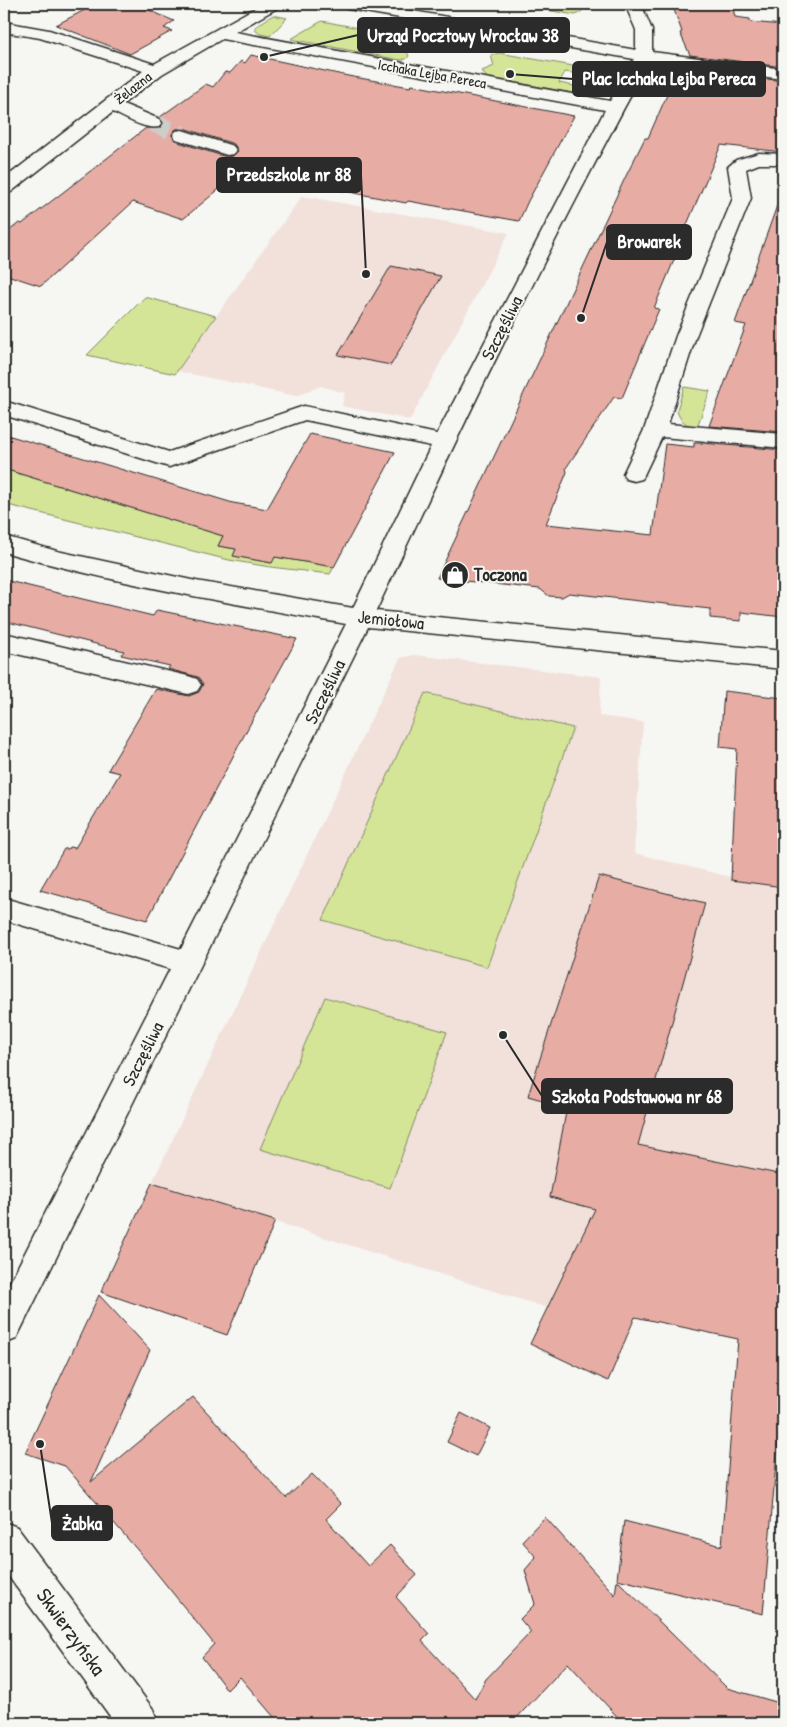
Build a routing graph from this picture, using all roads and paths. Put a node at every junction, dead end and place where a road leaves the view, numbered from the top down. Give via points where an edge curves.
1 (273, 4) edge
2 (348, 4) edge
3 (634, 4) edge
4 (4, 27) edge
5 (220, 34) junction
6 (644, 56) junction
7 (156, 70) junction
8 (783, 74) edge
9 (111, 105) junction
10 (615, 107) junction
11 (153, 123) tunnel mouth
12 (182, 135) tunnel mouth
13 (228, 150) dead end
14 (783, 159) edge
15 (4, 188) edge
16 (4, 408) edge
17 (655, 430) junction
18 (783, 441) edge
19 (444, 442) junction
20 (634, 474) dead end
21 (4, 544) edge
22 (361, 618) junction
23 (4, 642) edge
24 (783, 660) edge
25 (188, 685) dead end
26 (4, 909) edge
27 (189, 963) junction
28 (4, 1328) edge
29 (4, 1540) edge
30 (139, 1723) edge

1 - 5 street, Żelazna
2 - 6 street
3 - 6 street via 644,30
4 - 7 street via 43,33
5 - 7 street, Żelazna
5 - 10 street, Icchaka Lejba Pereca
6 - 8 street
6 - 10 street, Szczęśliwa
7 - 9 street, Żelazna
9 - 11 street
9 - 15 street, Żelazna
10 - 19 street, Szczęśliwa
12 - 13 street
14 - 17 street via 750,160 737,167 742,198 686,336
16 - 19 street via 169,460 304,413
17 - 18 street
17 - 20 street
19 - 22 street, Szczęśliwa
21 - 22 street, Jemiołowa via 196,589
22 - 24 street, Jemiołowa
22 - 27 street, Szczęśliwa
23 - 25 street
26 - 27 street
27 - 28 street, Szczęśliwa
29 - 30 street, Skwierzyńska

